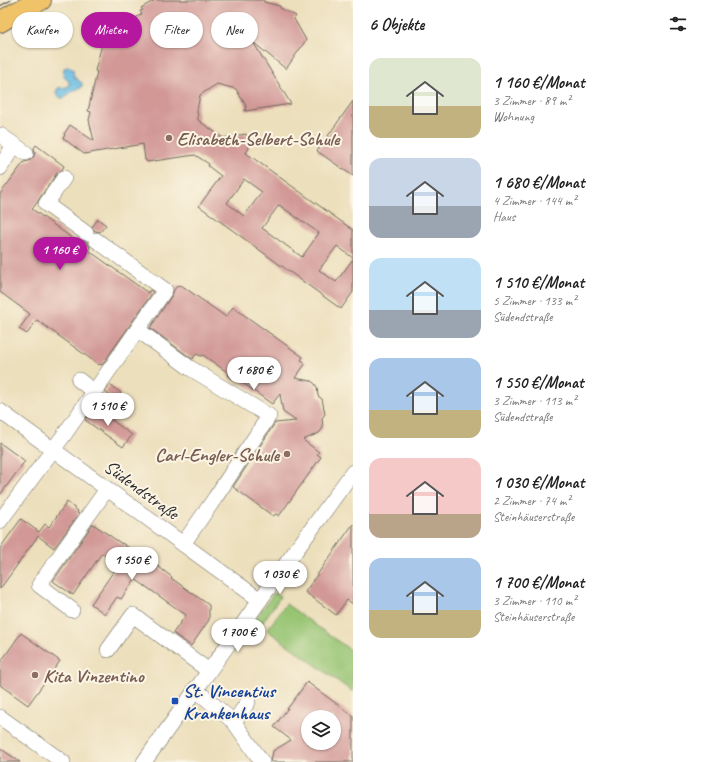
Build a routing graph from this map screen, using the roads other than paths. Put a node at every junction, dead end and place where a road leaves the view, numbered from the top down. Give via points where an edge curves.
1 (41, 0) edge
2 (0, 22) edge
3 (0, 135) edge
4 (0, 168) edge
5 (64, 178) dead end
6 (138, 330) junction
7 (79, 380) dead end
8 (94, 392) junction
9 (0, 411) edge
10 (53, 449) junction
11 (353, 472) edge
12 (107, 489) junction
13 (0, 521) edge
14 (182, 544) junction
15 (260, 600) junction
16 (72, 610) dead end
17 (108, 650) dead end
18 (209, 671) junction
19 (195, 689) junction
20 (248, 702) dead end
21 (0, 717) edge
22 (234, 722) junction
23 (63, 762) edge
24 (144, 762) edge
25 (262, 762) edge

1 - 2 main road
3 - 4 street via 20,149
5 - 6 street via 46,204 165,290
6 - 8 street
6 - 14 street via 190,368 269,416
7 - 8 street
8 - 10 street
9 - 10 street, Südendstraße
10 - 12 street, Südendstraße
10 - 13 street
11 - 15 street
12 - 14 street, Südendstraße
12 - 16 street via 39,585
14 - 15 street, Südendstraße
15 - 18 street
17 - 18 street via 133,615
18 - 19 street
19 - 22 street
19 - 24 street
20 - 22 street
21 - 23 street
22 - 25 street

